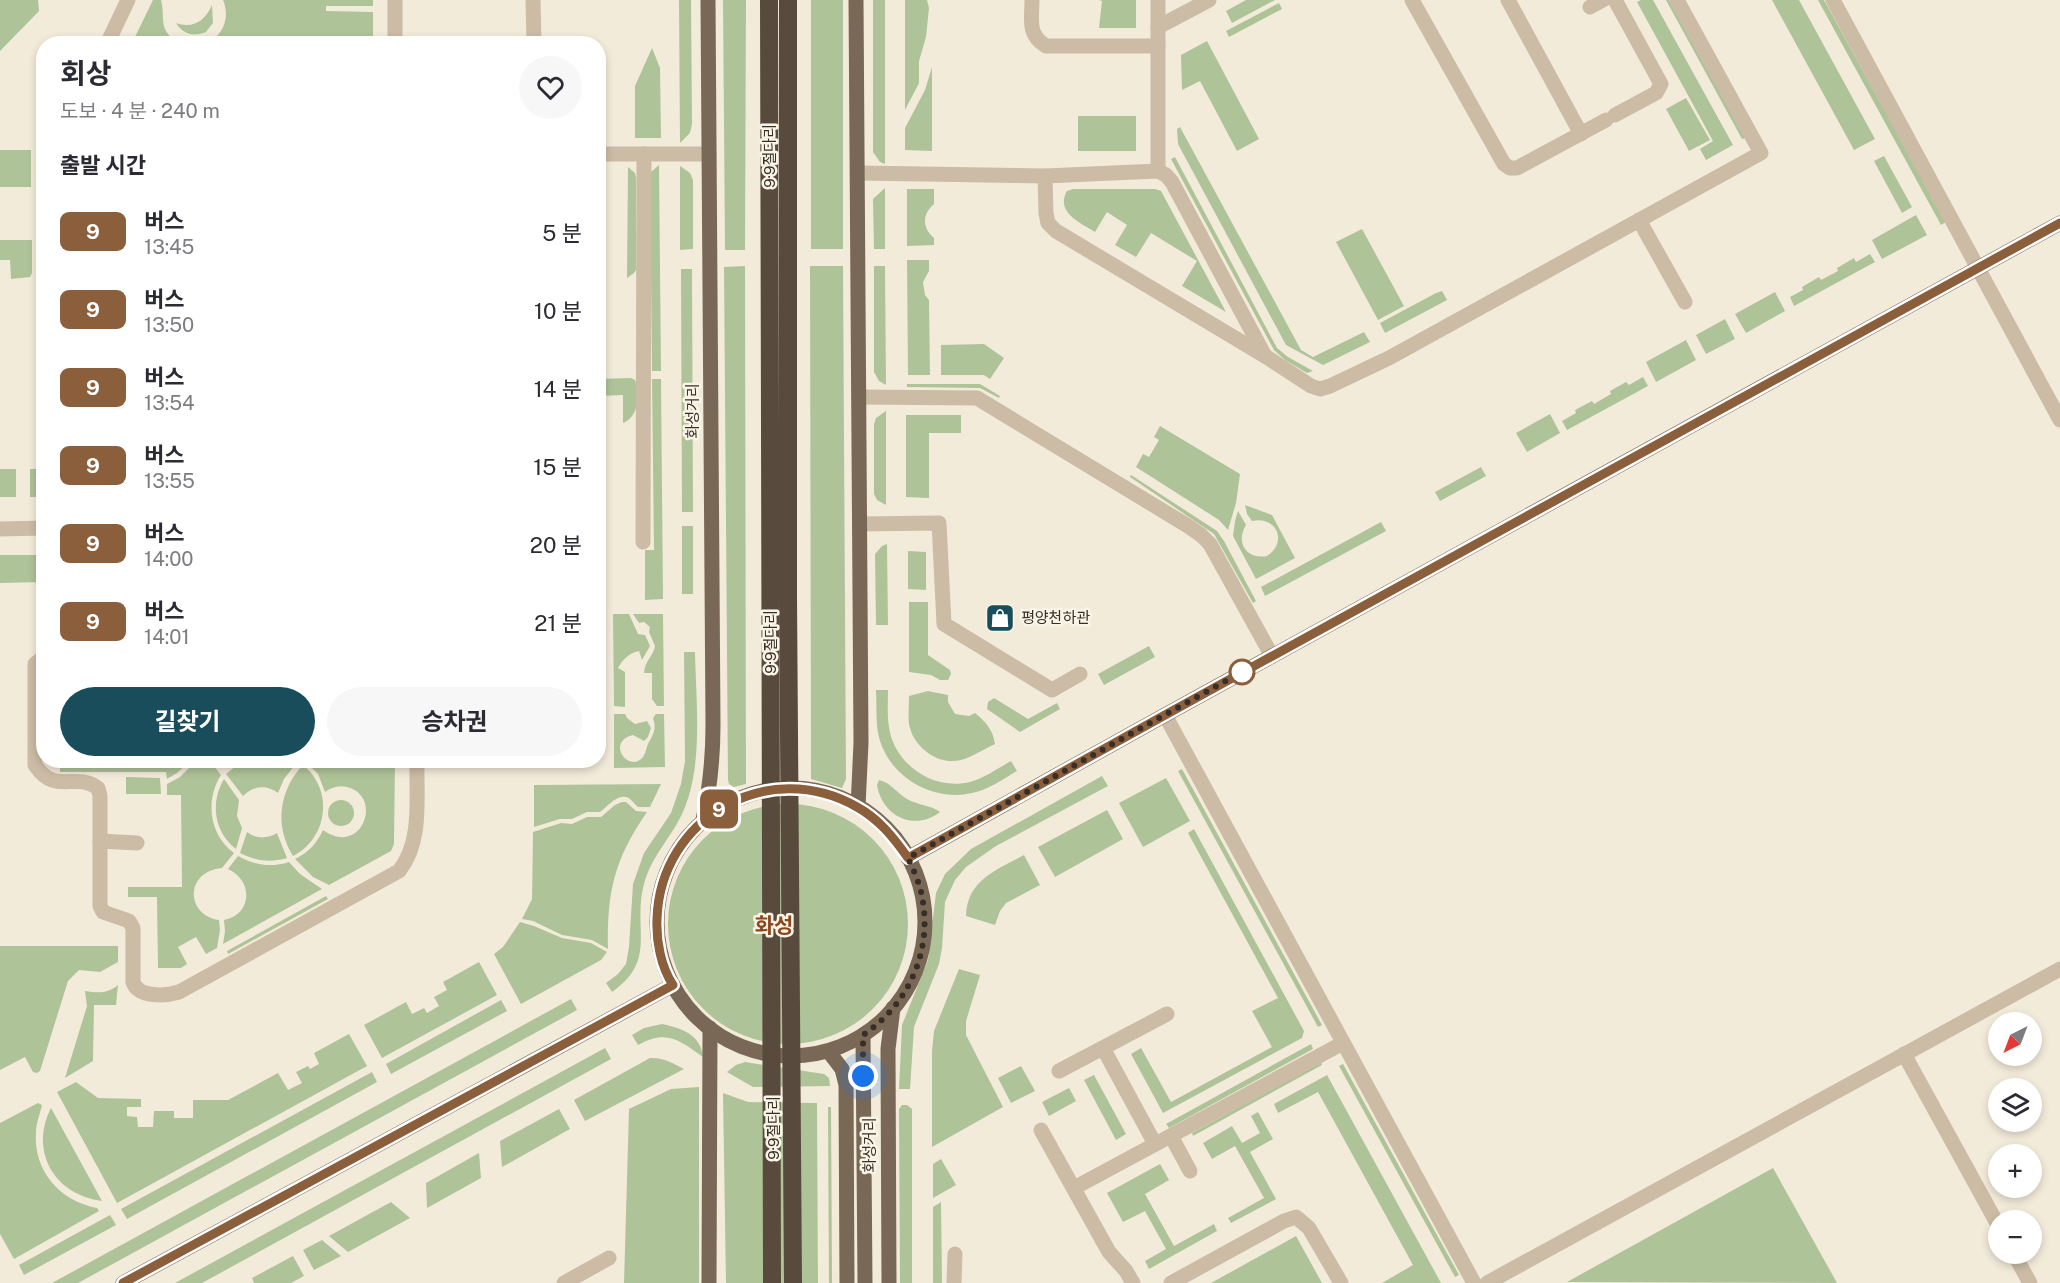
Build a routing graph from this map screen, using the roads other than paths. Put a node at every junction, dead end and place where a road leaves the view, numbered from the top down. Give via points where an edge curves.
1 (128, 0) edge
2 (394, 0) edge
3 (533, 0) edge
4 (708, 0) edge
5 (769, 0) edge
6 (788, 0) edge
7 (856, 0) edge
8 (1032, 0) edge
9 (1158, 0) edge
10 (1209, 0) edge
11 (1412, 0) edge
12 (1508, 0) edge
13 (1615, 0) edge
14 (1677, 0) edge
15 (1833, 0) edge
16 (1158, 27) junction
17 (110, 36) edge
18 (394, 36) edge
19 (534, 36) edge
20 (1158, 46) junction
21 (1581, 134) junction
22 (606, 154) edge
23 (644, 154) junction
24 (709, 154) junction
25 (1158, 171) junction
26 (858, 173) junction
27 (1045, 176) junction
28 (1638, 220) junction
29 (2060, 223) edge
30 (1978, 268) junction
31 (1685, 302) dead end
32 (1265, 356) junction
33 (859, 397) junction
34 (2060, 420) edge
35 (860, 524) junction
36 (36, 528) edge
37 (0, 529) edge
38 (643, 542) dead end
39 (1272, 656) junction
40 (36, 663) edge
41 (1080, 674) dead end
42 (1165, 715) junction
43 (36, 767) edge
44 (37, 768) edge
45 (417, 768) edge
46 (858, 807) junction
47 (703, 820) junction
48 (100, 841) junction
49 (137, 843) dead end
50 (908, 858) junction
51 (2060, 969) edge
52 (673, 985) junction
53 (893, 1008) junction
54 (1167, 1014) dead end
55 (710, 1028) junction
56 (863, 1035) junction
57 (1343, 1043) junction
58 (1103, 1048) junction
59 (829, 1052) junction
60 (1904, 1054) junction
61 (1059, 1071) dead end
62 (1041, 1130) dead end
63 (1171, 1136) junction
64 (1155, 1144) junction
65 (1190, 1171) dead end
66 (1074, 1188) junction
67 (1989, 1210) edge
68 (955, 1254) dead end
69 (609, 1258) dead end
70 (2020, 1264) edge
71 (123, 1283) edge
72 (564, 1283) edge
73 (709, 1283) edge
74 (772, 1283) edge
75 (793, 1283) edge
76 (847, 1283) edge
77 (865, 1283) edge
78 (889, 1283) edge
79 (954, 1283) edge
80 (1133, 1283) edge
81 (1171, 1283) edge
82 (1341, 1283) edge
83 (1474, 1283) edge
84 (1487, 1283) edge
85 (2030, 1283) edge

1 - 17 street
2 - 18 street
3 - 19 street
4 - 24 main road, 화성거리
5 - 74 highway, 9·9절다리
6 - 75 highway, 9·9절다리
7 - 26 main road
8 - 20 street via 1032,32 1046,46
9 - 16 street
10 - 16 street
11 - 21 street via 1503,164 1517,168
12 - 21 street
13 - 21 street via 1661,84 1656,93
14 - 28 street via 1761,153
15 - 30 street
16 - 20 street
20 - 25 street
22 - 23 street
23 - 24 street
23 - 38 street
24 - 47 main road, 화성거리 via 713,765
25 - 27 street
25 - 32 street via 1172,182
26 - 27 street
26 - 33 main road
27 - 32 street via 1048,224 1056,231
28 - 31 street
28 - 32 street via 1389,358 1330,386 1311,386
29 - 30 main road
30 - 34 street
30 - 39 main road
33 - 35 main road
33 - 39 street via 977,398 1188,526 1210,544
35 - 41 street via 939,523 944,624 1052,690
35 - 46 main road
36 - 37 street
39 - 42 main road
40 - 43 street
42 - 50 main road
42 - 57 street
44 - 48 street via 52,781 90,782 98,788
45 - 48 street via 414,842 408,861 399,871 170,995 135,987 129,921 103,912 100,906
46 - 47 main road via 816,791 771,790 748,795
46 - 50 main road via 893,836
47 - 52 main road via 678,849 660,890 656,936
48 - 49 street
50 - 53 main road via 922,898 924,943 910,982
51 - 60 street
52 - 55 main road via 693,1013
52 - 71 main road
53 - 56 main road
53 - 78 main road, 화성거리 via 888,1048
54 - 58 street
55 - 59 main road via 726,1040 768,1054
55 - 73 main road
56 - 59 main road
56 - 77 main road
57 - 63 street
57 - 83 street
58 - 61 street
58 - 64 street
59 - 76 main road, 화성거리 via 842,1069 846,1085
60 - 67 street
60 - 84 street
62 - 66 street
63 - 64 street
63 - 65 street
64 - 66 street
66 - 80 street via 1109,1252
68 - 79 street
69 - 72 street
70 - 85 street
81 - 82 street via 1296,1217 1309,1228

